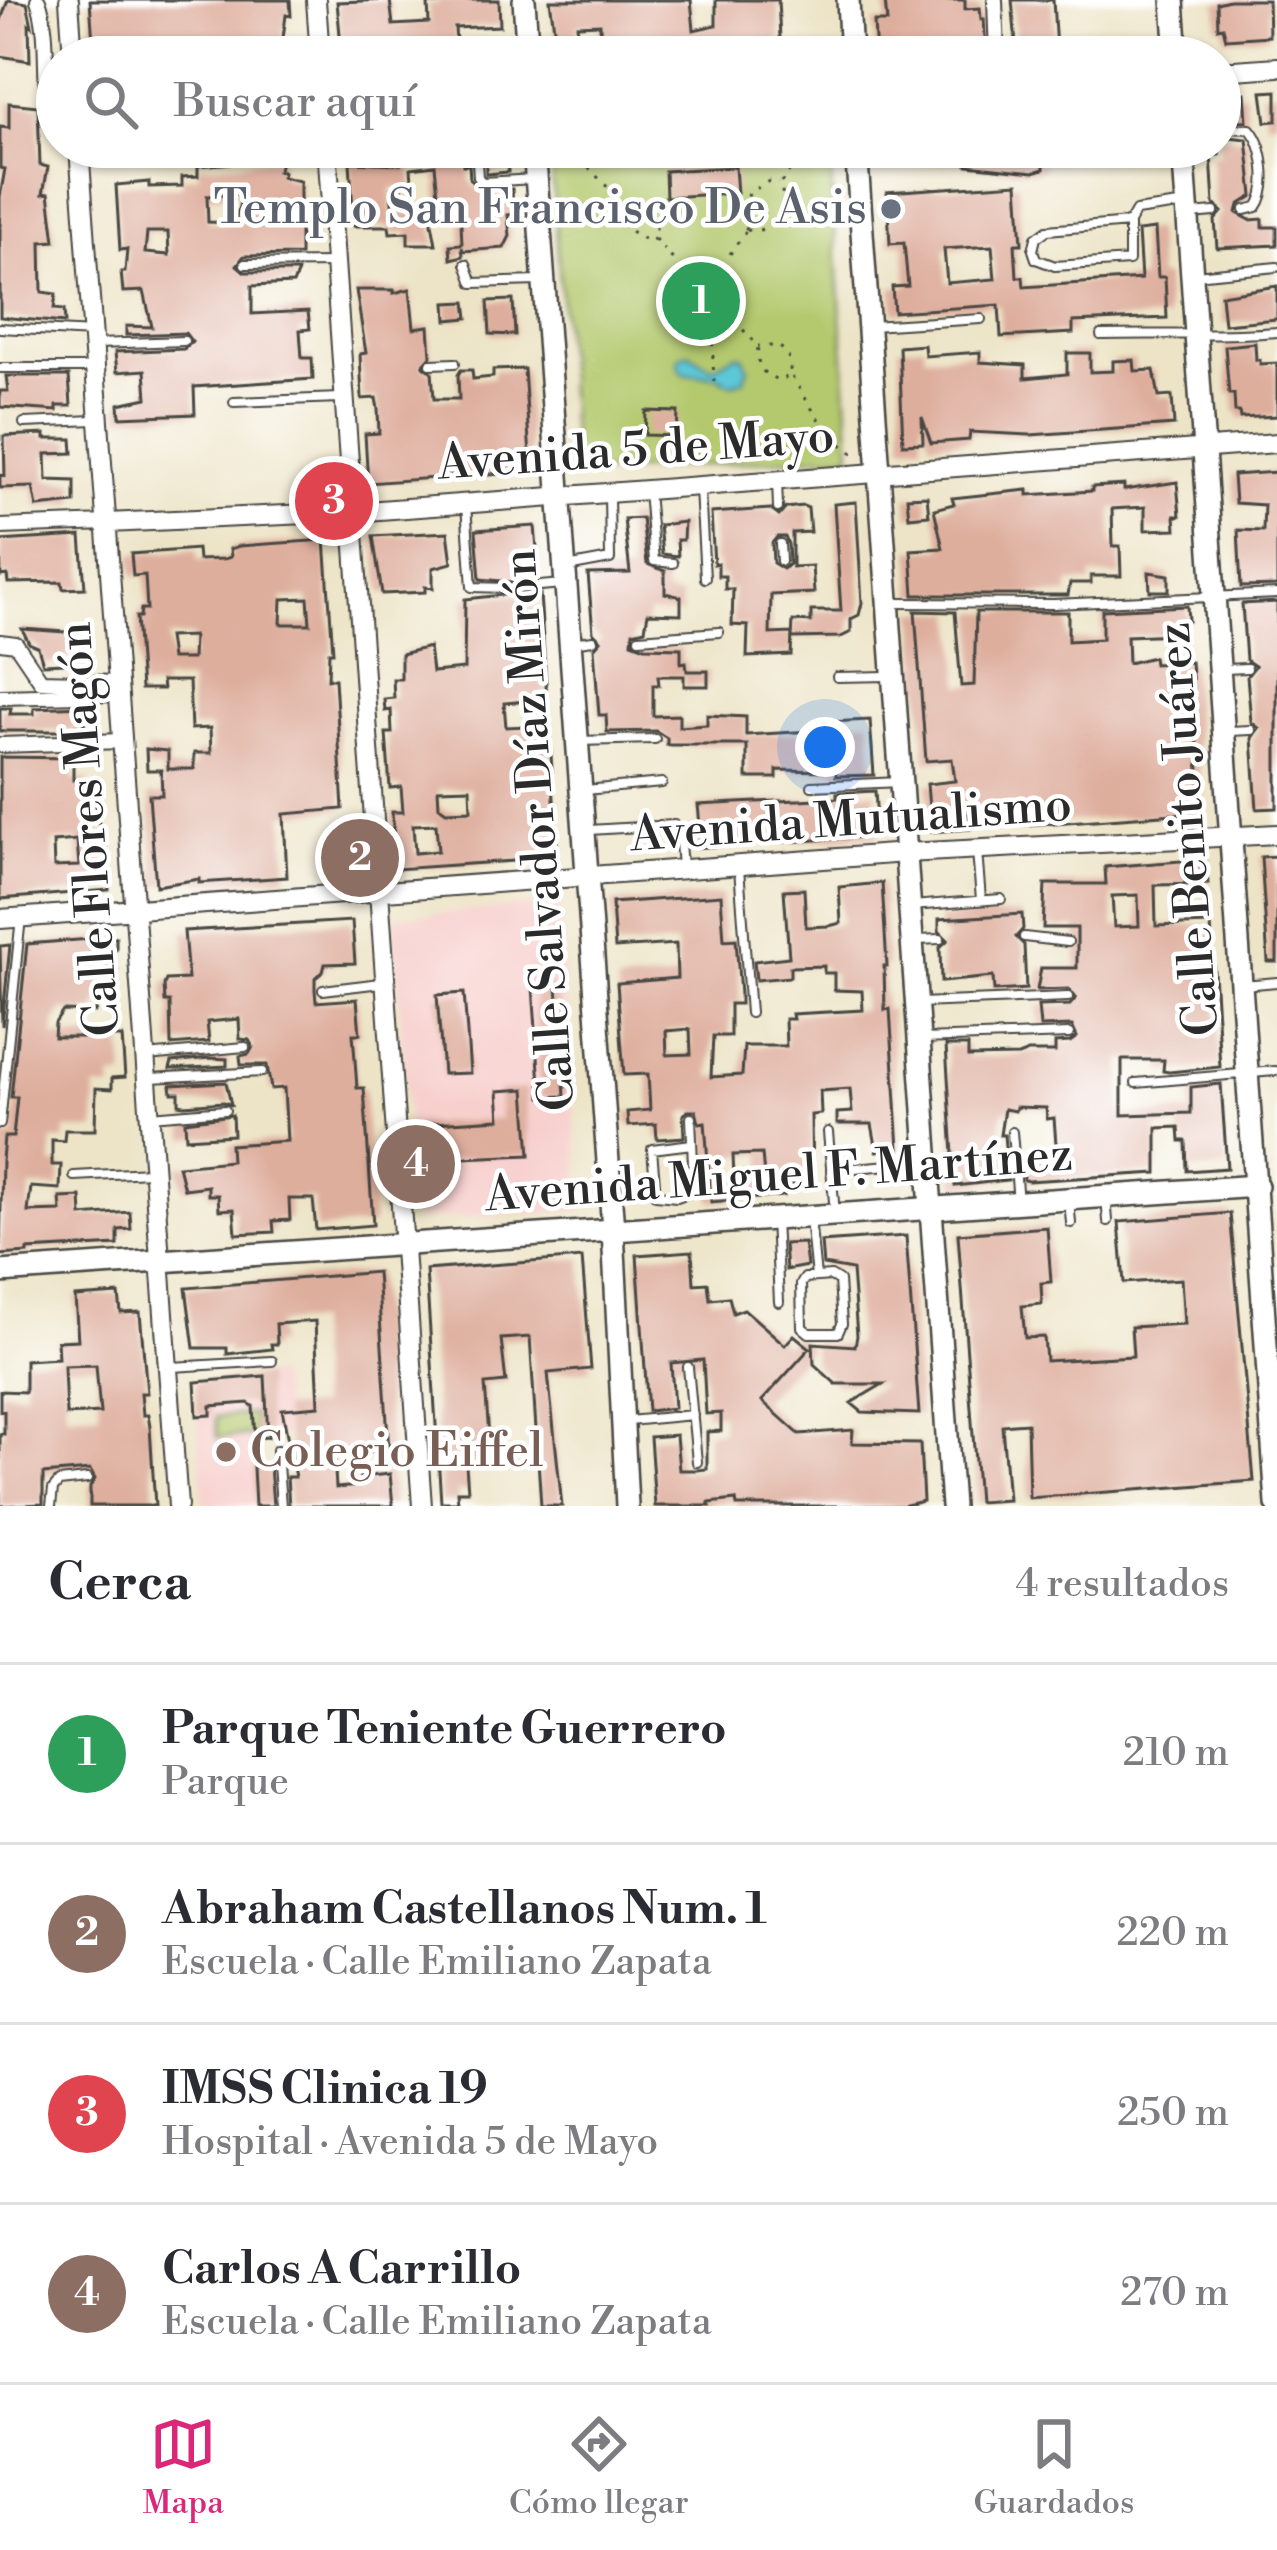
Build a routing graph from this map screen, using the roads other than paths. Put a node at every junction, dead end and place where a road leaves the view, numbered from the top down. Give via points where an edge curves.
1 (38, 0) edge
2 (69, 0) edge
3 (316, 0) edge
4 (524, 0) edge
5 (848, 0) edge
6 (995, 0) edge
7 (1173, 0) edge
8 (43, 36) edge
9 (72, 36) edge
10 (319, 36) edge
11 (527, 36) edge
12 (850, 36) edge
13 (996, 36) edge
14 (1176, 36) edge
15 (1277, 68) edge
16 (1241, 70) edge
17 (1241, 129) edge
18 (81, 168) edge
19 (328, 168) edge
20 (477, 168) edge
21 (536, 168) edge
22 (858, 168) edge
23 (1185, 168) edge
24 (537, 178) junction
25 (1188, 209) junction
26 (1246, 210) dead end
27 (1214, 212) dead end
28 (1129, 223) junction
29 (335, 263) junction
30 (245, 264) dead end
31 (466, 264) dead end
32 (1277, 267) edge
33 (1192, 275) junction
34 (543, 280) junction
35 (980, 320) dead end
36 (870, 326) junction
37 (0, 328) edge
38 (1277, 332) edge
39 (1196, 334) junction
40 (1101, 335) dead end
41 (93, 339) junction
42 (184, 341) dead end
43 (455, 363) dead end
44 (431, 364) dead end
45 (0, 368) edge
46 (95, 368) junction
47 (345, 398) junction
48 (234, 402) dead end
49 (99, 419) junction
50 (24, 423) dead end
51 (1277, 442) edge
52 (1203, 448) junction
53 (881, 471) junction
54 (777, 479) junction
55 (700, 485) junction
56 (648, 489) junction
57 (609, 492) junction
58 (557, 496) junction
59 (466, 502) junction
60 (778, 508) dead end
61 (353, 512) junction
62 (107, 523) junction
63 (0, 527) edge
64 (780, 544) dead end
65 (781, 561) dead end
66 (673, 563) dead end
67 (563, 576) junction
68 (705, 578) dead end
69 (1277, 594) edge
70 (1215, 596) junction
71 (890, 603) junction
72 (719, 632) dead end
73 (639, 638) dead end
74 (593, 640) dead end
75 (0, 642) edge
76 (568, 644) junction
77 (1247, 668) dead end
78 (1219, 670) junction
79 (895, 676) junction
80 (837, 677) dead end
81 (119, 689) junction
82 (0, 697) edge
83 (1251, 730) dead end
84 (1223, 732) junction
85 (655, 740) dead end
86 (123, 741) junction
87 (575, 741) junction
88 (0, 745) edge
89 (902, 782) junction
90 (662, 783) dead end
91 (812, 787) dead end
92 (579, 790) junction
93 (582, 831) junction
94 (1277, 834) edge
95 (1230, 838) junction
96 (977, 849) junction
97 (906, 853) junction
98 (739, 866) junction
99 (682, 871) junction
100 (586, 878) junction
101 (380, 892) junction
102 (1001, 899) dead end
103 (981, 900) junction
104 (911, 906) junction
105 (135, 909) junction
106 (21, 917) junction
107 (0, 919) edge
108 (1024, 937) dead end
109 (940, 938) dead end
110 (914, 940) junction
111 (1068, 942) dead end
112 (386, 982) junction
113 (1277, 982) edge
114 (1242, 985) junction
115 (323, 990) dead end
116 (1068, 997) dead end
117 (917, 1004) junction
118 (750, 1013) dead end
119 (1069, 1034) dead end
120 (920, 1039) junction
121 (245, 1047) dead end
122 (146, 1056) junction
123 (1275, 1071) edge
124 (262, 1072) dead end
125 (1249, 1072) junction
126 (147, 1078) junction
127 (1136, 1083) dead end
128 (225, 1110) dead end
129 (150, 1116) junction
130 (691, 1118) dead end
131 (0, 1124) edge
132 (827, 1132) dead end
133 (1012, 1132) dead end
134 (692, 1144) junction
135 (902, 1164) dead end
136 (831, 1170) junction
137 (154, 1172) junction
138 (74, 1176) dead end
139 (1267, 1185) edge
140 (1106, 1196) junction
141 (677, 1197) junction
142 (1069, 1198) junction
143 (1018, 1202) junction
144 (932, 1208) junction
145 (835, 1214) junction
146 (810, 1216) junction
147 (775, 1219) junction
148 (1108, 1221) dead end
149 (1071, 1223) dead end
150 (680, 1225) junction
151 (613, 1230) junction
152 (405, 1244) junction
153 (161, 1261) junction
154 (0, 1272) edge
155 (816, 1276) junction
156 (779, 1302) dead end
157 (1271, 1326) edge
158 (272, 1361) dead end
159 (688, 1366) dead end
160 (169, 1368) junction
161 (693, 1415) junction
162 (622, 1422) junction
163 (277, 1450) dead end
164 (697, 1462) dead end
165 (87, 1479) dead end
166 (1277, 1504) edge
167 (51, 1506) edge
168 (178, 1506) edge
169 (280, 1506) edge
170 (422, 1506) edge
171 (627, 1506) edge
172 (952, 1506) edge

1 - 8 street
2 - 9 street
3 - 10 street
4 - 11 main road
5 - 12 main road
6 - 13 street
7 - 14 main road
15 - 16 street
17 - 26 lane via 1256,135 1265,196
18 - 41 street, Calle Flores Magón
19 - 29 street
20 - 24 lane via 482,182
21 - 24 main road, Calle Salvador Díaz Mirón
22 - 36 main road
23 - 25 main road, Calle Benito Juárez
24 - 34 main road, Calle Salvador Díaz Mirón
25 - 27 lane
25 - 28 lane via 1136,211
25 - 33 main road, Calle Benito Juárez
28 - 28 lane via 1047,230 1033,250 1055,266 1129,261
29 - 30 lane
29 - 47 street via 351,367
31 - 34 lane via 473,283
32 - 33 lane
33 - 39 main road, Calle Benito Juárez
34 - 58 main road, Calle Salvador Díaz Mirón
35 - 36 lane
36 - 53 main road
37 - 41 lane
38 - 39 lane
39 - 40 lane
39 - 52 main road, Calle Benito Juárez
41 - 42 lane
41 - 46 street, Calle Flores Magón
43 - 44 lane
45 - 46 lane
46 - 49 street, Calle Flores Magón
47 - 48 lane
47 - 61 street
49 - 50 lane
49 - 62 street, Calle Flores Magón
51 - 52 street, Avenida 5 de Mayo
52 - 53 street, Avenida 5 de Mayo
52 - 70 main road, Calle Benito Juárez
53 - 54 street, Avenida 5 de Mayo
53 - 71 main road
54 - 55 street, Avenida 5 de Mayo
54 - 60 lane
55 - 56 street, Avenida 5 de Mayo
55 - 68 lane
56 - 57 street, Avenida 5 de Mayo
56 - 66 lane via 654,561
57 - 58 street, Avenida 5 de Mayo
57 - 67 lane via 610,559
58 - 59 street, Avenida 5 de Mayo
58 - 67 main road, Calle Salvador Díaz Mirón
59 - 61 street, Avenida 5 de Mayo
59 - 67 lane via 472,587
61 - 62 street, Avenida 5 de Mayo
61 - 101 street
62 - 63 street, Avenida 5 de Mayo
62 - 81 street, Calle Flores Magón
64 - 65 lane
67 - 76 main road, Calle Salvador Díaz Mirón
69 - 70 lane
70 - 71 lane
70 - 78 main road, Calle Benito Juárez
71 - 79 main road
72 - 73 lane
74 - 76 lane
75 - 81 street via 16,644 41,681
76 - 87 main road, Calle Salvador Díaz Mirón
77 - 78 lane
78 - 84 main road, Calle Benito Juárez
79 - 80 lane
79 - 89 main road
81 - 82 street
81 - 86 street, Calle Flores Magón
83 - 84 lane
84 - 95 main road, Calle Benito Juárez
85 - 87 lane
86 - 88 street
86 - 105 street, Calle Flores Magón
87 - 92 main road, Calle Salvador Díaz Mirón
89 - 91 lane
89 - 97 main road
90 - 92 lane
92 - 93 main road, Calle Salvador Díaz Mirón
93 - 99 lane via 674,825
93 - 100 main road, Calle Salvador Díaz Mirón
94 - 95 street, Avenida Mutualismo
95 - 96 street, Avenida Mutualismo
95 - 114 main road, Calle Benito Juárez
96 - 97 street, Avenida Mutualismo
96 - 103 lane
97 - 98 street, Avenida Mutualismo
97 - 104 main road
98 - 99 street, Avenida Mutualismo
98 - 118 lane
99 - 100 street, Avenida Mutualismo
100 - 101 street, Avenida Mutualismo
100 - 151 main road, Calle Salvador Díaz Mirón
101 - 105 street, Avenida Mutualismo
101 - 112 street
102 - 103 lane
103 - 104 lane
104 - 110 main road
105 - 106 street, Avenida Mutualismo
105 - 122 street, Calle Flores Magón
106 - 107 street, Avenida Mutualismo
106 - 131 lane
108 - 111 lane
109 - 110 lane
110 - 117 main road
112 - 115 lane
112 - 152 street
113 - 114 lane
114 - 125 main road, Calle Benito Juárez
116 - 117 lane
117 - 120 main road
119 - 120 lane
120 - 144 main road
121 - 122 lane
122 - 126 street, Calle Flores Magón
123 - 125 lane
124 - 126 lane
125 - 127 lane
125 - 139 main road, Calle Benito Juárez
126 - 129 street, Calle Flores Magón
128 - 129 lane
129 - 137 street, Calle Flores Magón
130 - 134 lane
132 - 136 lane
133 - 143 lane
134 - 141 lane via 694,1191
134 - 141 lane via 652,1149 656,1195
135 - 136 lane
136 - 145 lane
137 - 138 lane
137 - 153 street, Calle Flores Magón
139 - 140 main road, Avenida Miguel F. Martínez
139 - 157 main road, Calle Benito Juárez
140 - 142 main road, Avenida Miguel F. Martínez
140 - 148 lane
141 - 150 lane
142 - 143 main road, Avenida Miguel F. Martínez
142 - 149 lane
143 - 144 main road, Avenida Miguel F. Martínez
144 - 145 main road, Avenida Miguel F. Martínez
144 - 172 main road
145 - 146 main road, Avenida Miguel F. Martínez
146 - 147 main road, Avenida Miguel F. Martínez
146 - 155 lane
147 - 150 main road, Avenida Miguel F. Martínez
147 - 156 lane
150 - 151 main road, Avenida Miguel F. Martínez
151 - 152 main road, Avenida Miguel F. Martínez
151 - 162 main road, Calle Salvador Díaz Mirón
152 - 153 main road, Avenida Miguel F. Martínez
152 - 170 street
153 - 154 main road, Avenida Miguel F. Martínez
153 - 160 street, Calle Flores Magón
155 - 155 lane via 839,1281 838,1333 802,1328 801,1284
157 - 166 main road, Calle Benito Juárez
158 - 160 lane
159 - 161 lane
160 - 168 street, Calle Flores Magón
161 - 162 lane
161 - 164 lane
162 - 171 main road, Calle Salvador Díaz Mirón
163 - 169 lane
165 - 167 lane via 59,1482

